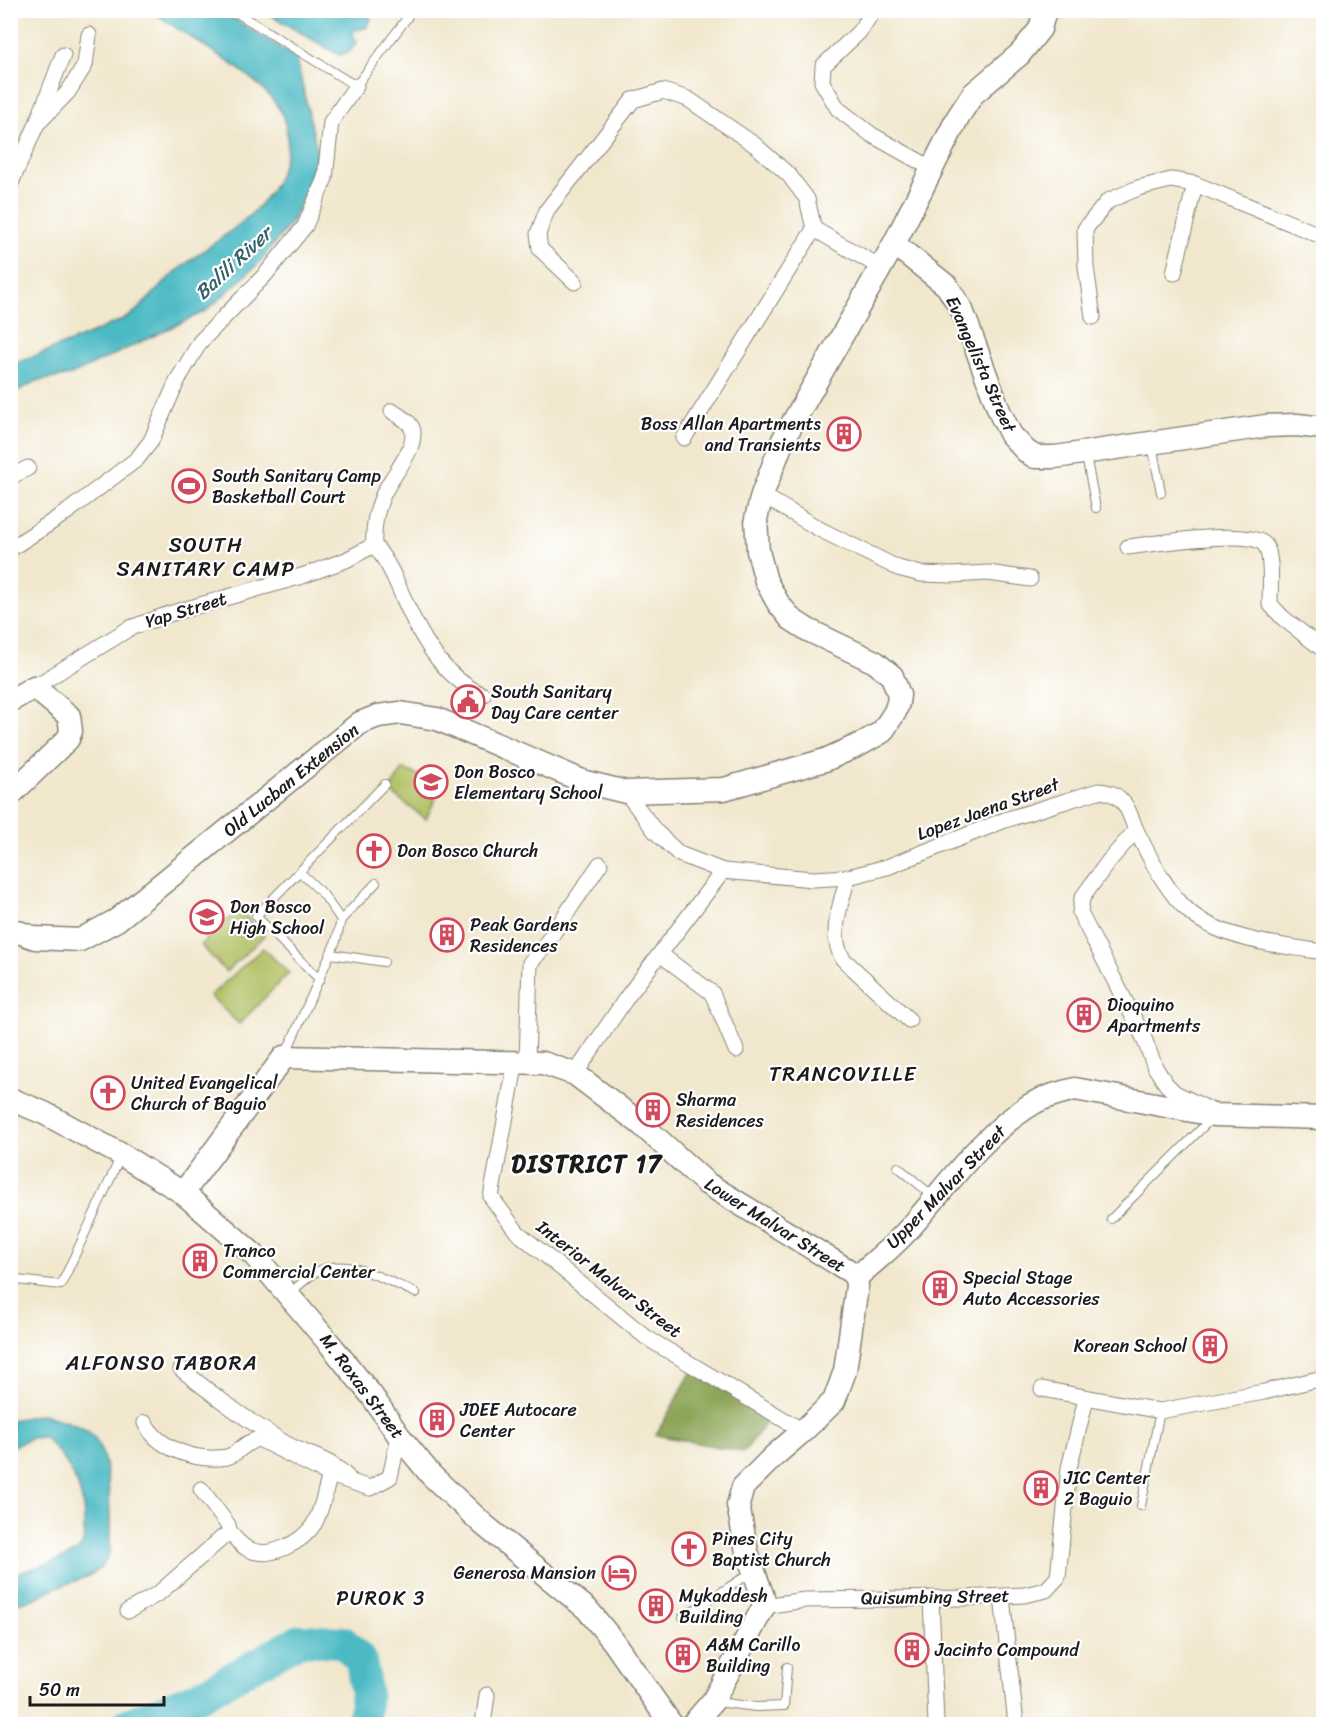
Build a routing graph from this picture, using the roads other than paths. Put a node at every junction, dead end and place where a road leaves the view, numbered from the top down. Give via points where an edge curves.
1 (232, 10) edge
2 (410, 10) edge
3 (874, 10) edge
4 (1045, 10) edge
5 (89, 35) dead end
6 (63, 55) dead end
7 (356, 86) junction
8 (36, 126) junction
9 (931, 168) junction
10 (1195, 184) junction
11 (10, 185) edge
12 (814, 230) junction
13 (1323, 237) edge
14 (894, 244) junction
15 (880, 267) junction
16 (1174, 273) dead end
17 (575, 282) dead end
18 (1093, 316) dead end
19 (392, 411) dead end
20 (1323, 428) edge
21 (684, 438) dead end
22 (1152, 442) junction
23 (1086, 451) junction
24 (28, 468) dead end
25 (10, 477) edge
26 (1161, 493) dead end
27 (762, 495) junction
28 (1096, 508) dead end
29 (374, 545) junction
30 (1128, 547) dead end
31 (10, 549) edge
32 (1030, 579) dead end
33 (1323, 650) edge
34 (34, 687) junction
35 (483, 695) dead end
36 (10, 701) edge
37 (385, 784) dead end
38 (626, 792) junction
39 (10, 795) edge
40 (1136, 830) junction
41 (600, 864) dead end
42 (723, 871) junction
43 (300, 872) junction
44 (848, 877) junction
45 (376, 883) dead end
46 (341, 920) junction
47 (10, 929) edge
48 (1323, 952) edge
49 (331, 954) junction
50 (660, 954) junction
51 (384, 962) dead end
52 (320, 980) junction
53 (909, 1020) dead end
54 (736, 1050) dead end
55 (284, 1057) junction
56 (521, 1062) junction
57 (575, 1074) junction
58 (10, 1099) edge
59 (1214, 1115) junction
60 (1323, 1118) edge
61 (122, 1155) junction
62 (898, 1167) dead end
63 (183, 1193) junction
64 (935, 1198) junction
65 (1111, 1219) dead end
66 (856, 1278) junction
67 (16, 1280) dead end
68 (416, 1293) dead end
69 (289, 1294) junction
70 (181, 1370) dead end
71 (1323, 1381) edge
72 (1042, 1389) dead end
73 (1086, 1399) junction
74 (1160, 1411) junction
75 (145, 1423) dead end
76 (803, 1431) junction
77 (399, 1436) junction
78 (330, 1475) junction
79 (350, 1480) junction
80 (201, 1489) dead end
81 (1141, 1506) dead end
82 (230, 1533) junction
83 (753, 1571) junction
84 (1002, 1597) junction
85 (931, 1598) junction
86 (764, 1606) junction
87 (128, 1611) dead end
88 (683, 1617) dead end
89 (787, 1667) dead end
90 (487, 1695) dead end
91 (713, 1701) junction
92 (483, 1725) edge
93 (671, 1725) edge
94 (693, 1725) edge
95 (936, 1725) edge
96 (1016, 1725) edge

1 - 7 lane
2 - 7 lane
3 - 9 street via 859,32 823,66 822,82 838,109 872,135
4 - 9 street via 1040,28 1020,54 973,94
5 - 8 street via 85,65 68,92
6 - 8 street
7 - 31 street via 332,122 325,178 305,226 265,275 200,342 177,381 151,441 137,459
8 - 11 street
9 - 14 street
10 - 13 street
10 - 16 street
10 - 18 street via 1171,180 1138,188 1108,201 1085,229
12 - 15 street
12 - 17 street via 807,200 789,175 755,145 688,99 663,91 633,100 547,210 538,234 540,249
12 - 21 street
14 - 15 street
14 - 23 street, Evangelista Street via 946,286 962,310 1011,435 1035,457
15 - 27 street via 783,440
19 - 29 street via 411,426 414,434 383,495
20 - 22 street, Evangelista Street via 1266,426
22 - 23 street, Evangelista Street
22 - 26 lane
23 - 28 lane
24 - 25 street
27 - 32 street via 898,568 921,574 988,573
27 - 38 street via 756,519 758,551 766,581 778,603 791,619 808,630 885,670 899,695 895,712 882,732 825,760 724,789
29 - 34 street, Yap Street via 302,576 130,628
29 - 35 street via 392,569 432,653 454,678
30 - 33 street via 1212,537 1257,539 1265,546 1270,562 1270,604
34 - 36 street, Yap Street
34 - 39 street via 69,716 71,731 68,739
37 - 43 lane
38 - 42 street, Lopez Jaena Street via 655,831 679,854
38 - 47 street, Old Lucban Extension via 585,782 437,719 400,713 378,716 360,723 117,920 80,940 35,938
40 - 44 street, Lopez Jaena Street via 1125,803 1112,792 1098,791 1005,820 887,867
40 - 48 street, Lopez Jaena Street via 1177,900 1211,926 1264,944
40 - 59 street via 1082,898 1080,913 1166,1084
41 - 56 street, Interior Malvar Street via 530,963
42 - 44 street, Lopez Jaena Street via 813,879
42 - 50 street
43 - 46 lane via 323,894
43 - 52 lane via 256,916
44 - 53 street via 836,948
45 - 46 lane
46 - 49 lane
49 - 51 lane
49 - 52 lane
50 - 54 street via 712,993
50 - 57 street
52 - 55 lane
55 - 56 street, Lower Malvar Street
55 - 63 street
56 - 57 street, Lower Malvar Street via 543,1063
56 - 76 street, Interior Malvar Street via 491,1197 517,1232 647,1338
57 - 66 street, Lower Malvar Street via 641,1124 706,1183
58 - 61 street, M. Roxas Street
59 - 60 street, Upper Malvar Street
59 - 64 street, Upper Malvar Street via 1075,1089 1053,1095 1033,1103 1003,1126
59 - 65 lane
61 - 63 street, M. Roxas Street
61 - 67 lane via 61,1285
62 - 64 lane
63 - 69 street, M. Roxas Street via 254,1255
64 - 66 street, Upper Malvar Street via 904,1234
66 - 76 street, Lower Malvar Street via 845,1371 834,1401
68 - 69 lane via 347,1267 331,1267 317,1272
69 - 77 street, M. Roxas Street via 372,1396
70 - 79 street via 222,1403 282,1442 339,1467
71 - 74 street
72 - 73 street
73 - 74 street
73 - 84 street, Quisumbing Street via 1069,1468 1058,1577 1046,1590
74 - 81 lane
75 - 78 street via 150,1433 189,1456 228,1456 249,1441 259,1439
76 - 83 street, Lower Malvar Street via 743,1487 738,1506
77 - 79 street via 390,1477 370,1488
77 - 93 street, M. Roxas Street via 431,1475 484,1525 587,1609
78 - 79 street
78 - 82 street via 315,1522 307,1534 291,1545 265,1551 248,1549
80 - 82 street
82 - 87 street via 159,1593
83 - 86 street, Lower Malvar Street
83 - 88 lane
84 - 85 street, Quisumbing Street
84 - 96 street
85 - 86 street, Quisumbing Street via 805,1600
85 - 95 street
86 - 91 street
89 - 91 lane via 784,1706
90 - 92 street
91 - 94 street

